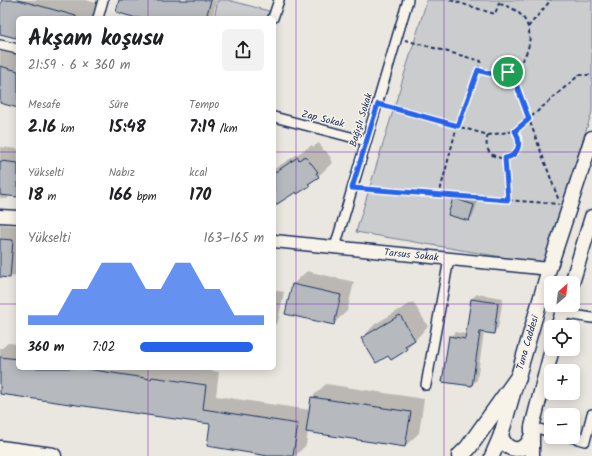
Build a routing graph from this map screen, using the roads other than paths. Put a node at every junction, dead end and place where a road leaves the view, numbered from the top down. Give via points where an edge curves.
1 (103, 0) edge
2 (278, 0) edge
3 (408, 0) edge
4 (99, 16) edge
5 (274, 16) edge
6 (0, 45) edge
7 (16, 49) edge
8 (276, 118) edge
9 (592, 138) edge
10 (366, 141) junction
11 (0, 216) edge
12 (16, 217) edge
13 (592, 217) edge
14 (276, 241) edge
15 (335, 247) junction
16 (449, 258) junction
17 (548, 269) junction
18 (574, 276) edge
19 (562, 315) edge
20 (592, 318) edge
21 (550, 356) edge
22 (518, 378) junction
23 (426, 385) dead end
24 (592, 414) edge
25 (531, 432) junction
26 (544, 432) edge
27 (501, 435) junction
28 (580, 440) edge
29 (0, 448) edge
30 (52, 456) edge
31 (460, 456) edge
32 (492, 456) edge
33 (532, 456) edge

1 - 4 street
2 - 5 street
3 - 10 street, Bağışlı Sokak
6 - 7 street
8 - 10 street, Zap Sokak
9 - 17 main road, Tuna Caddesi
10 - 15 street, Bağışlı Sokak
11 - 12 street
13 - 18 main road
14 - 15 street, Tarsus Sokak
15 - 16 street, Tarsus Sokak
16 - 17 street, Tarsus Sokak
16 - 23 street
17 - 22 main road, Tuna Caddesi
19 - 20 street
21 - 25 main road
22 - 27 main road, Tuna Caddesi
22 - 31 highway
24 - 28 street via 585,441
25 - 26 street
25 - 27 main road via 530,441 524,447 516,449 504,444
25 - 33 main road
27 - 32 main road, Tuna Caddesi
29 - 30 highway

